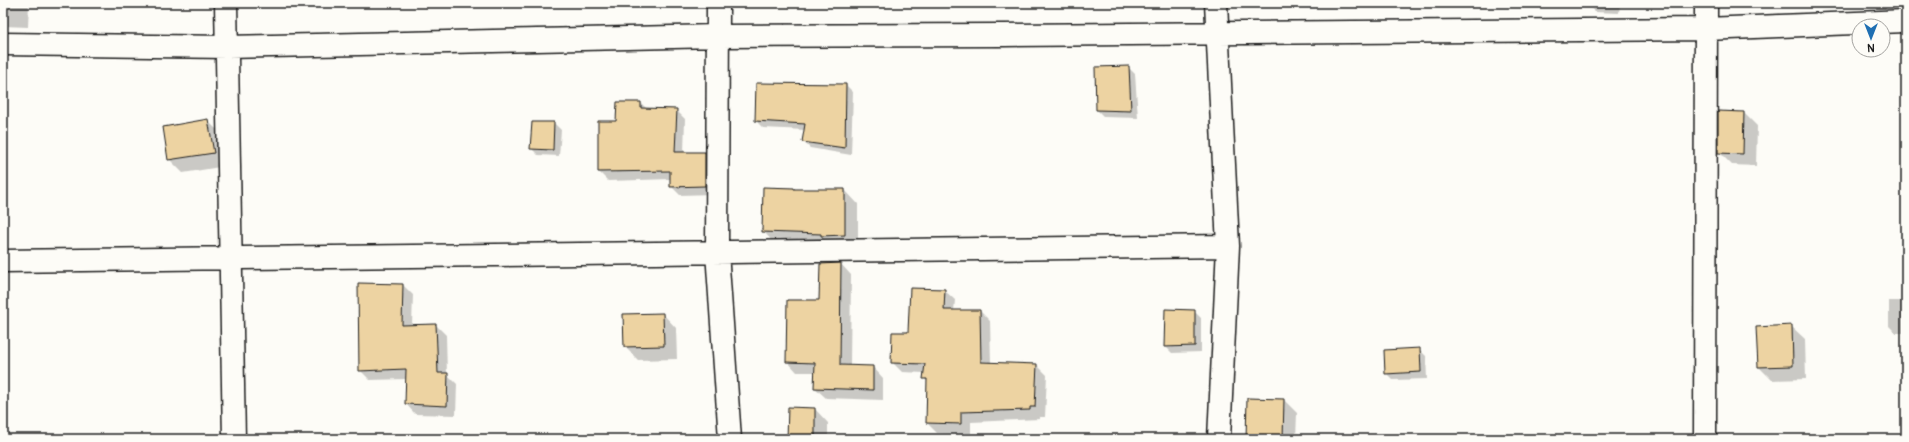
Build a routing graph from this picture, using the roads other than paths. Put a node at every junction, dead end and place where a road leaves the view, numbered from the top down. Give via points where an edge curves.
1 (226, 3) edge
2 (718, 3) edge
3 (1216, 3) edge
4 (1706, 3) edge
5 (1906, 21) edge
6 (1706, 29) junction
7 (1216, 33) junction
8 (718, 36) junction
9 (3, 44) edge
10 (227, 47) junction
11 (1228, 246) junction
12 (717, 252) junction
13 (231, 258) junction
14 (3, 261) edge
15 (234, 439) edge
16 (730, 439) edge
17 (1219, 439) edge
18 (1705, 439) edge

1 - 10 street
2 - 8 street
3 - 7 street
4 - 6 street
5 - 6 street
6 - 7 street
6 - 18 street
7 - 8 street
7 - 11 street
8 - 10 street
8 - 12 street
9 - 10 street
10 - 13 street
11 - 12 street
11 - 17 street
12 - 13 street
12 - 16 street
13 - 14 street
13 - 15 street

